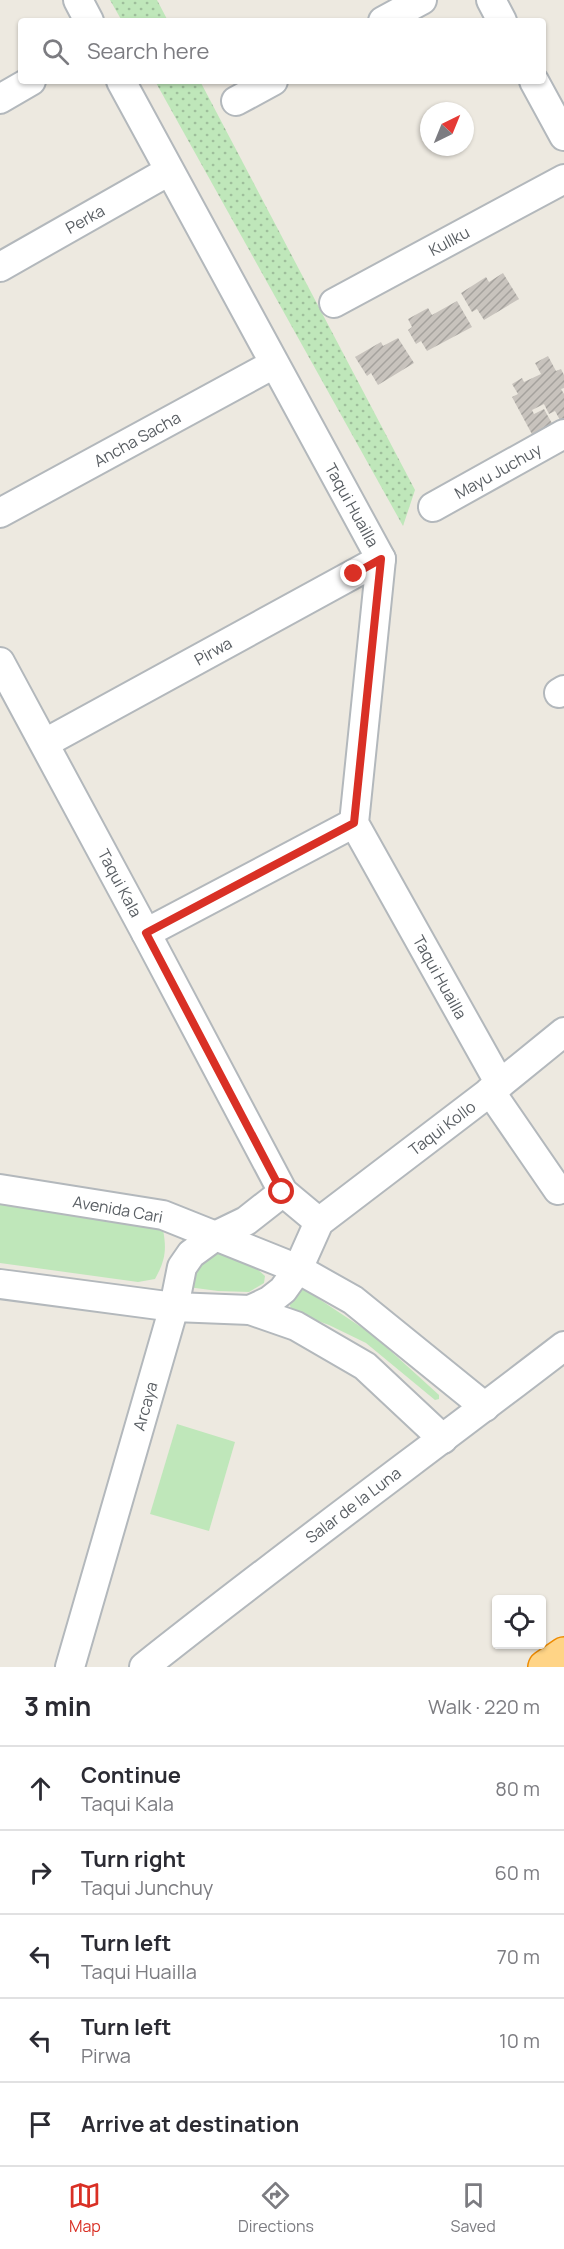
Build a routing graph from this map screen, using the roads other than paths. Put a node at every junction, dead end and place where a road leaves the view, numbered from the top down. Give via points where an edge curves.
1 (78, 0) edge
2 (422, 0) edge
3 (491, 0) edge
4 (87, 18) edge
5 (389, 18) edge
6 (500, 18) edge
7 (26, 84) edge
8 (123, 84) edge
9 (267, 84) edge
10 (536, 84) edge
11 (0, 99) edge
12 (236, 101) dead end
13 (564, 136) edge
14 (169, 171) junction
15 (564, 178) edge
16 (0, 267) edge
17 (334, 303) dead end
18 (274, 364) junction
19 (564, 434) edge
20 (433, 507) dead end
21 (0, 513) edge
22 (381, 559) junction
23 (0, 662) edge
24 (45, 743) junction
25 (354, 823) junction
26 (146, 933) junction
27 (564, 1032) edge
28 (495, 1087) junction
29 (0, 1189) edge
30 (558, 1190) dead end
31 (282, 1192) junction
32 (319, 1222) junction
33 (217, 1235) junction
34 (298, 1269) junction
35 (0, 1284) edge
36 (174, 1307) junction
37 (250, 1310) junction
38 (564, 1346) edge
39 (485, 1407) junction
40 (443, 1439) junction
41 (564, 1654) edge
42 (70, 1667) edge
43 (144, 1667) edge
44 (545, 1667) edge

1 - 4 street
2 - 5 street
3 - 6 street
7 - 11 street
8 - 14 street, Taqui Huailla
9 - 12 street
10 - 13 street
14 - 16 street, Perka
14 - 18 street, Taqui Huailla
15 - 17 street, Kullku
18 - 21 street, Ancha Sacha
18 - 22 street, Taqui Huailla
19 - 20 street, Mayu Juchuy
22 - 24 street, Pirwa
22 - 25 street, Taqui Huailla
23 - 24 street, Taqui Kala
24 - 26 street, Taqui Kala
25 - 26 street
25 - 28 street, Taqui Huailla
26 - 31 street, Taqui Kala
27 - 28 street, Taqui Kollo
28 - 30 street, Taqui Huailla
28 - 32 street, Taqui Kollo
29 - 33 street, Avenida Cari via 163,1215
31 - 32 street, Taqui Kala
31 - 33 street, Arcaya via 246,1221
32 - 34 street
33 - 34 street, Avenida Cari
33 - 36 street, Arcaya via 191,1254 182,1267
34 - 37 street via 283,1290
34 - 39 street, Avenida Cari via 353,1300
35 - 36 street
36 - 37 street
36 - 42 street, Arcaya
37 - 40 street via 296,1326 366,1366
38 - 39 street, Salar de la Luna
39 - 40 street, Salar de la Luna
40 - 43 street, Salar de la Luna via 257,1576
41 - 44 highway

